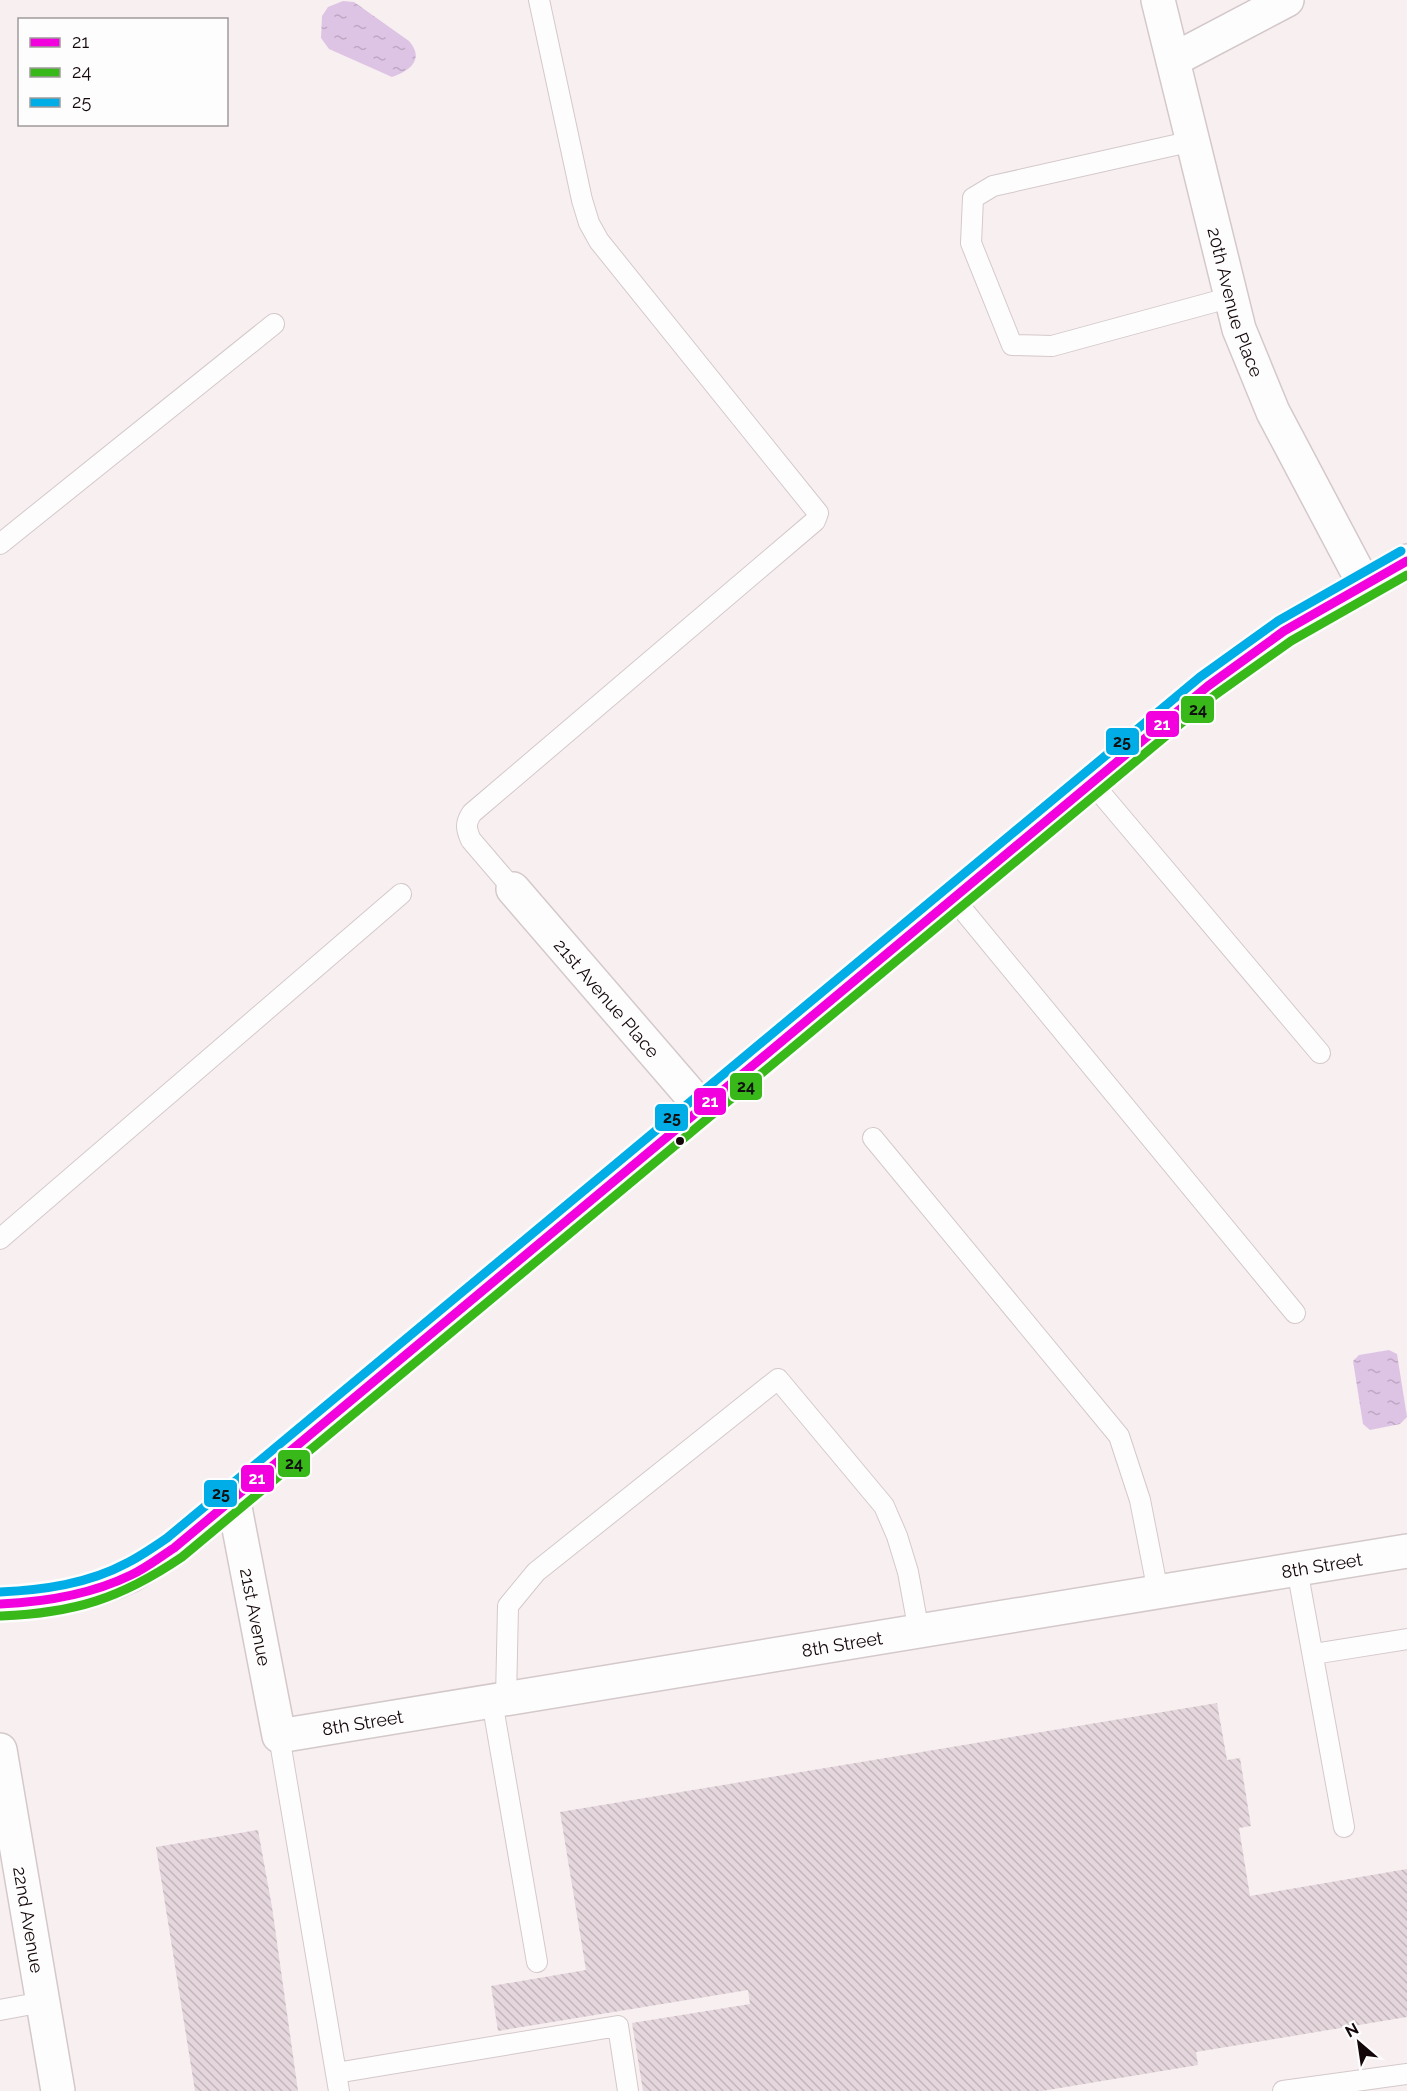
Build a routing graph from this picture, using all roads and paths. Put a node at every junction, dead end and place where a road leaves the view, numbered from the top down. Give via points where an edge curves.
1 (539, 0) edge
2 (1158, 0) edge
3 (1287, 0) edge
4 (1173, 60) junction
5 (1193, 141) junction
6 (1232, 297) junction
7 (274, 324) dead end
8 (0, 544) edge
9 (1407, 561) edge
10 (1364, 584) junction
11 (1093, 784) junction
12 (513, 889) joint
13 (401, 894) dead end
14 (954, 899) junction
15 (1320, 1053) dead end
16 (702, 1108) junction
17 (873, 1138) dead end
18 (0, 1239) edge
19 (1295, 1313) dead end
20 (233, 1497) junction
21 (1407, 1551) edge
22 (1297, 1569) junction
23 (1158, 1592) junction
24 (0, 1604) edge
25 (919, 1632) junction
26 (1407, 1639) edge
27 (1313, 1654) junction
28 (499, 1700) junction
29 (279, 1736) junction
30 (0, 1750) edge
31 (1344, 1827) dead end
32 (537, 1962) dead end
33 (43, 2002) junction
34 (0, 2010) edge
35 (1407, 2074) edge
36 (337, 2082) edge
37 (58, 2091) edge
38 (628, 2091) edge
39 (1283, 2091) edge

1 - 12 lane via 589,223 599,241 818,513 815,521 472,813 466,830 471,840
2 - 4 street, 20th Avenue Place
3 - 4 street
4 - 5 street, 20th Avenue Place
5 - 6 street, 20th Avenue Place
5 - 6 lane via 993,186 973,198 971,243 1012,345 1052,346
6 - 10 street, 20th Avenue Place via 1239,329 1272,412
7 - 8 lane
9 - 10 street
10 - 11 street via 1284,631 1208,686
11 - 14 street
11 - 15 lane
12 - 16 street, 21st Avenue Place
13 - 18 lane
14 - 16 street
14 - 19 lane
16 - 20 street
17 - 23 lane via 1119,1436 1140,1500
20 - 24 street via 174,1548 131,1574 84,1593 34,1603
20 - 29 street, 21st Avenue
21 - 22 street, 8th Street
22 - 23 street, 8th Street
22 - 27 lane
23 - 25 street, 8th Street
25 - 28 street, 8th Street
25 - 28 lane via 908,1572 884,1506 778,1379 536,1572 508,1606
26 - 27 lane
27 - 31 lane
28 - 29 street, 8th Street
28 - 32 lane
29 - 36 lane
30 - 33 street, 22nd Avenue
33 - 34 lane
33 - 37 street, 22nd Avenue
35 - 39 lane
36 - 38 lane via 618,2026

